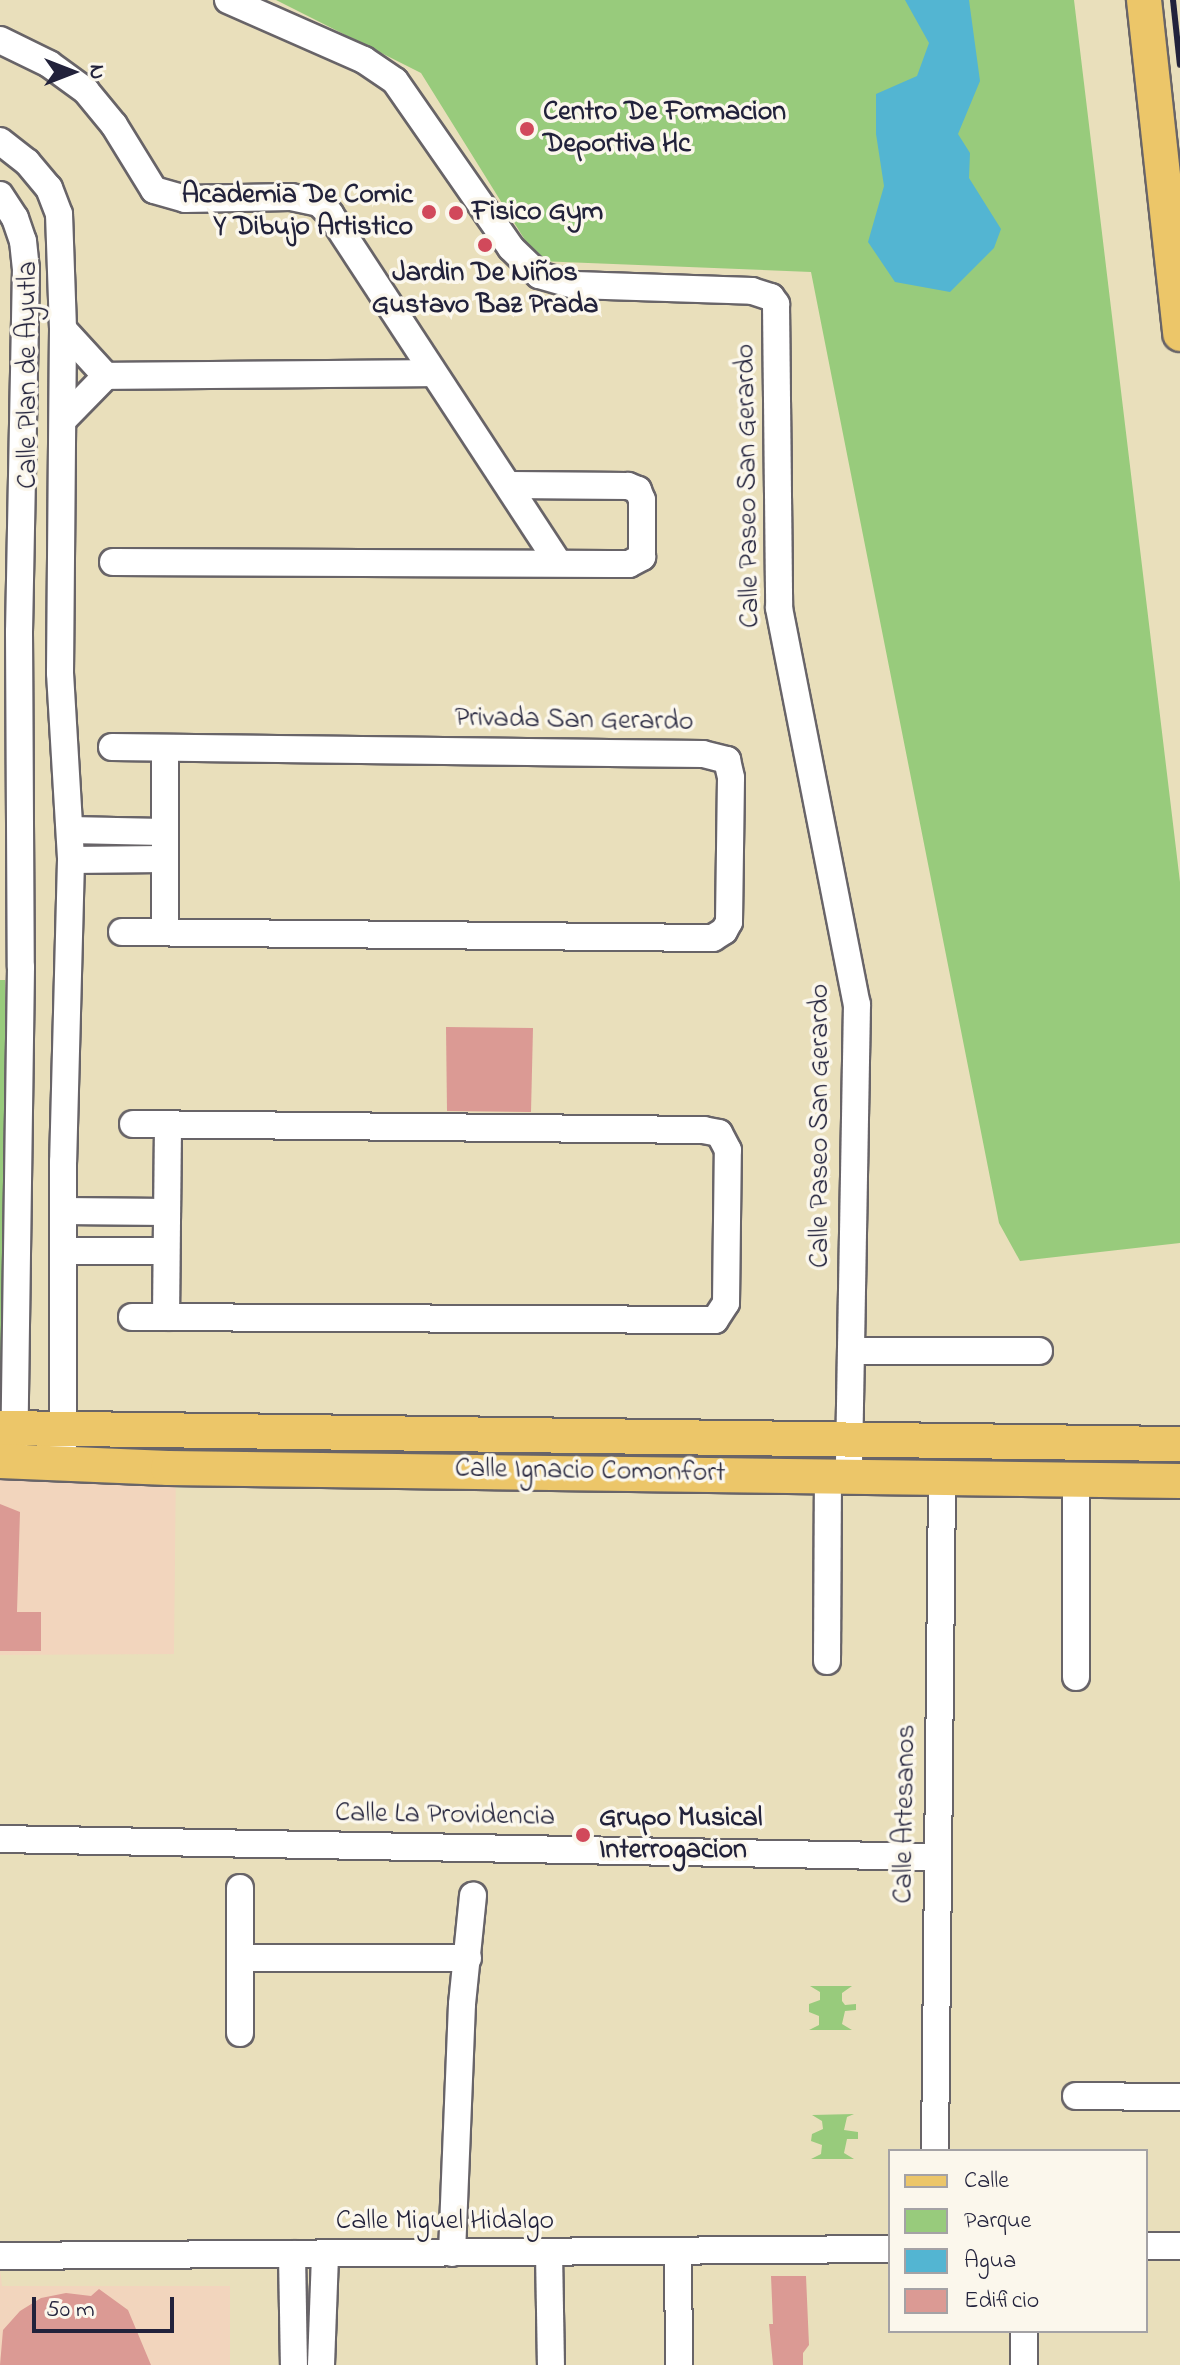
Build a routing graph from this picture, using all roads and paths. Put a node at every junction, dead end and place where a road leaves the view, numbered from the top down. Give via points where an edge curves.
1 (228, 0) edge
2 (1144, 0) edge
3 (0, 40) edge
4 (0, 141) edge
5 (0, 195) edge
6 (63, 329) junction
7 (1180, 334) edge
8 (432, 373) junction
9 (106, 376) junction
10 (63, 420) junction
11 (510, 485) junction
12 (113, 562) dead end
13 (558, 562) junction
14 (19, 632) junction
15 (60, 633) junction
16 (60, 673) junction
17 (20, 675) junction
18 (112, 747) dead end
19 (165, 748) junction
20 (70, 830) junction
21 (163, 832) junction
22 (163, 859) junction
23 (71, 860) junction
24 (122, 932) dead end
25 (165, 932) junction
26 (10, 967) edge
27 (133, 1124) dead end
28 (168, 1124) junction
29 (18, 1160) junction
30 (63, 1162) junction
31 (167, 1212) junction
32 (63, 1232) junction
33 (18, 1234) junction
34 (166, 1251) junction
35 (132, 1317) dead end
36 (166, 1317) junction
37 (852, 1351) junction
38 (1039, 1351) dead end
39 (8, 1428) edge
40 (63, 1428) junction
41 (849, 1441) junction
42 (1180, 1444) edge
43 (7, 1462) edge
44 (63, 1464) junction
45 (838, 1476) junction
46 (942, 1478) junction
47 (1076, 1481) junction
48 (1180, 1481) edge
49 (827, 1661) dead end
50 (1076, 1677) dead end
51 (0, 1839) edge
52 (938, 1857) junction
53 (240, 1888) dead end
54 (473, 1896) dead end
55 (240, 1958) junction
56 (468, 1958) junction
57 (240, 2033) dead end
58 (1076, 2096) dead end
59 (1180, 2097) edge
60 (935, 2149) edge
61 (1148, 2246) edge
62 (1180, 2246) edge
63 (888, 2249) edge
64 (678, 2251) junction
65 (452, 2253) junction
66 (549, 2253) junction
67 (292, 2254) junction
68 (325, 2254) junction
69 (0, 2256) edge
70 (1024, 2333) edge
71 (296, 2365) edge
72 (320, 2365) edge
73 (551, 2365) edge
74 (679, 2365) edge
75 (1024, 2365) edge

1 - 37 street, Calle Paseo San Gerardo via 364,60 395,81 511,248 539,275 575,285 752,291 776,304 779,608 857,1004
2 - 7 main road
3 - 8 street via 49,64 86,91 154,190 185,199 291,197 319,203
4 - 6 street, Calle Plan de Ayutla via 49,188 59,214
5 - 14 street, Calle Plan de Ayutla via 15,218 26,268
6 - 9 street
6 - 10 street, Calle Plan de Ayutla
8 - 9 street
8 - 11 street
9 - 10 street
10 - 15 street, Calle Plan de Ayutla
11 - 13 street
11 - 13 street via 628,486 640,493 644,551 639,560
12 - 13 street
14 - 15 street
14 - 17 street, Calle Plan de Ayutla
15 - 16 street, Calle Plan de Ayutla
16 - 17 street
16 - 20 street, Calle Plan de Ayutla
17 - 26 street, Calle Plan de Ayutla
18 - 19 street, Privada San Gerardo
19 - 21 street
19 - 25 street, Privada San Gerardo via 714,755 727,760 731,778 729,922 713,938
20 - 21 street
20 - 23 street, Calle Plan de Ayutla
21 - 22 street
22 - 23 street
22 - 25 street
23 - 30 street, Calle Plan de Ayutla
24 - 25 street, Privada San Gerardo
26 - 29 street, Calle Plan de Ayutla
27 - 28 street
28 - 31 street
28 - 36 street via 711,1131 724,1139 728,1150 726,1303 721,1316 706,1323
29 - 30 street
29 - 33 street, Calle Plan de Ayutla
30 - 32 street, Calle Plan de Ayutla
31 - 32 street
31 - 34 street
32 - 33 street
32 - 34 street
32 - 40 street, Calle Plan de Ayutla
33 - 39 street, Calle Plan de Ayutla
34 - 36 street
35 - 36 street
37 - 38 street
37 - 41 street, Calle Paseo San Gerardo
39 - 40 main road, Calle Ignacio Comonfort
39 - 43 street, Calle Plan de Ayutla
40 - 41 main road, Calle Ignacio Comonfort
40 - 44 street, Calle Plan de Ayutla
41 - 42 main road, Calle Ignacio Comonfort
41 - 45 street, Calle Paseo San Gerardo
43 - 44 main road, Calle Ignacio Comonfort
44 - 45 main road, Calle Ignacio Comonfort
45 - 46 main road, Calle Ignacio Comonfort
45 - 49 street, Calle Paseo San Gerardo
46 - 47 main road, Calle Ignacio Comonfort
46 - 52 street, Calle Artesanos
47 - 48 main road, Calle Ignacio Comonfort
47 - 50 street
51 - 52 street, Calle La Providencia
52 - 60 street, Calle Artesanos
53 - 55 street
54 - 56 street
55 - 56 street
55 - 57 street
56 - 65 street
58 - 59 street
61 - 62 street
63 - 64 street, Calle Miguel Hidalgo
64 - 66 street, Calle Miguel Hidalgo
64 - 74 street
65 - 66 street, Calle Miguel Hidalgo
65 - 68 street, Calle Miguel Hidalgo
66 - 73 street
67 - 68 street, Calle Miguel Hidalgo
67 - 69 street, Calle Miguel Hidalgo
67 - 71 street
68 - 72 street
70 - 75 street
71 - 72 street

